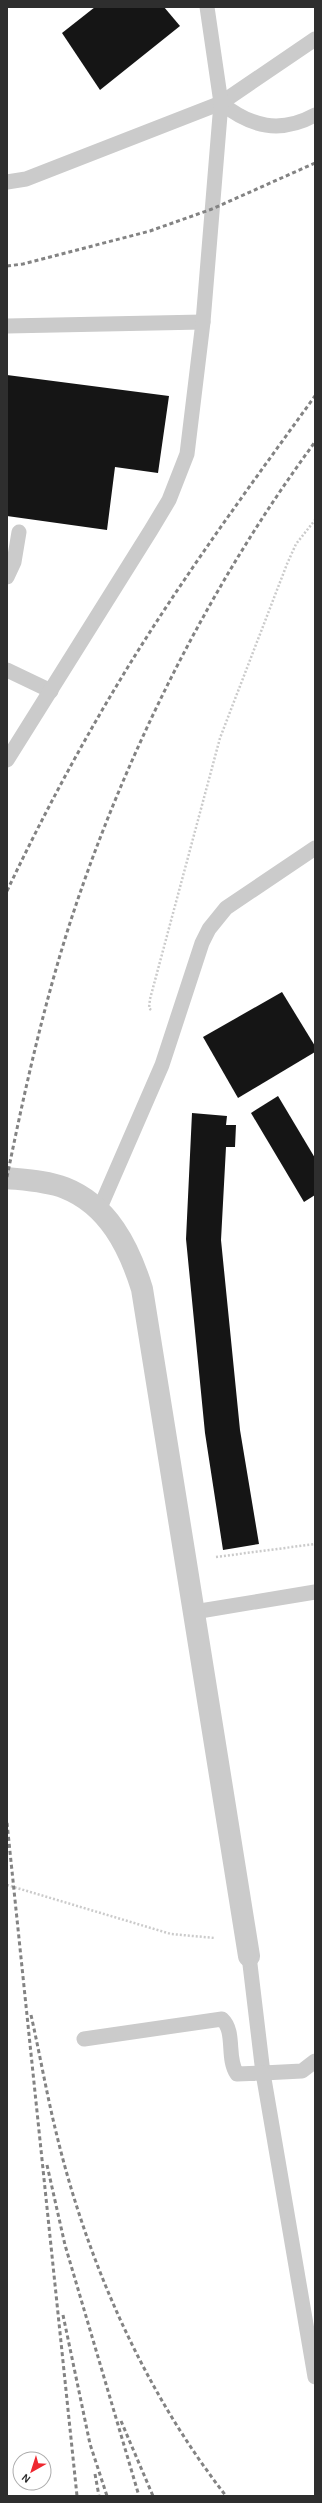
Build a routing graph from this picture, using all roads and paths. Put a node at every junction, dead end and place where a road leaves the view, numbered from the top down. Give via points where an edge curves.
1 (207, 7) edge
2 (315, 39) edge
3 (222, 103) junction
4 (315, 115) edge
5 (7, 182) edge
6 (203, 322) junction
7 (7, 326) edge
8 (315, 520) edge
9 (19, 532) dead end
10 (7, 577) edge
11 (7, 670) edge
12 (51, 691) junction
13 (7, 760) edge
14 (315, 848) edge
15 (173, 1027) junction
16 (7, 1178) edge
17 (99, 1210) junction
18 (182, 1537) junction
19 (315, 1544) edge
20 (315, 1592) edge
21 (194, 1612) junction
22 (7, 1885) edge
23 (248, 1949) junction
24 (84, 2039) dead end
25 (315, 2062) edge
26 (263, 2073) junction
27 (315, 2377) edge

1 - 3 lane
2 - 3 lane
3 - 4 lane via 244,120 266,126 290,124
3 - 5 lane via 26,179
3 - 6 lane
6 - 7 lane
6 - 12 lane via 192,425 187,454 179,478 152,530
8 - 15 path via 296,544 287,564 220,738 150,999 149,1008
9 - 10 lane via 14,562
11 - 12 lane
12 - 13 lane
14 - 15 lane via 226,908 218,917 202,943
15 - 17 lane via 162,1064
16 - 17 street via 64,1188 84,1198
17 - 18 street via 124,1243 142,1289
18 - 19 path via 204,1541 210,1553 218,1558
18 - 21 street
20 - 21 lane
21 - 23 street
22 - 23 path via 171,1934
23 - 26 lane
24 - 26 lane via 222,2019 227,2024 232,2067 238,2074
25 - 26 lane via 302,2071
26 - 27 lane

